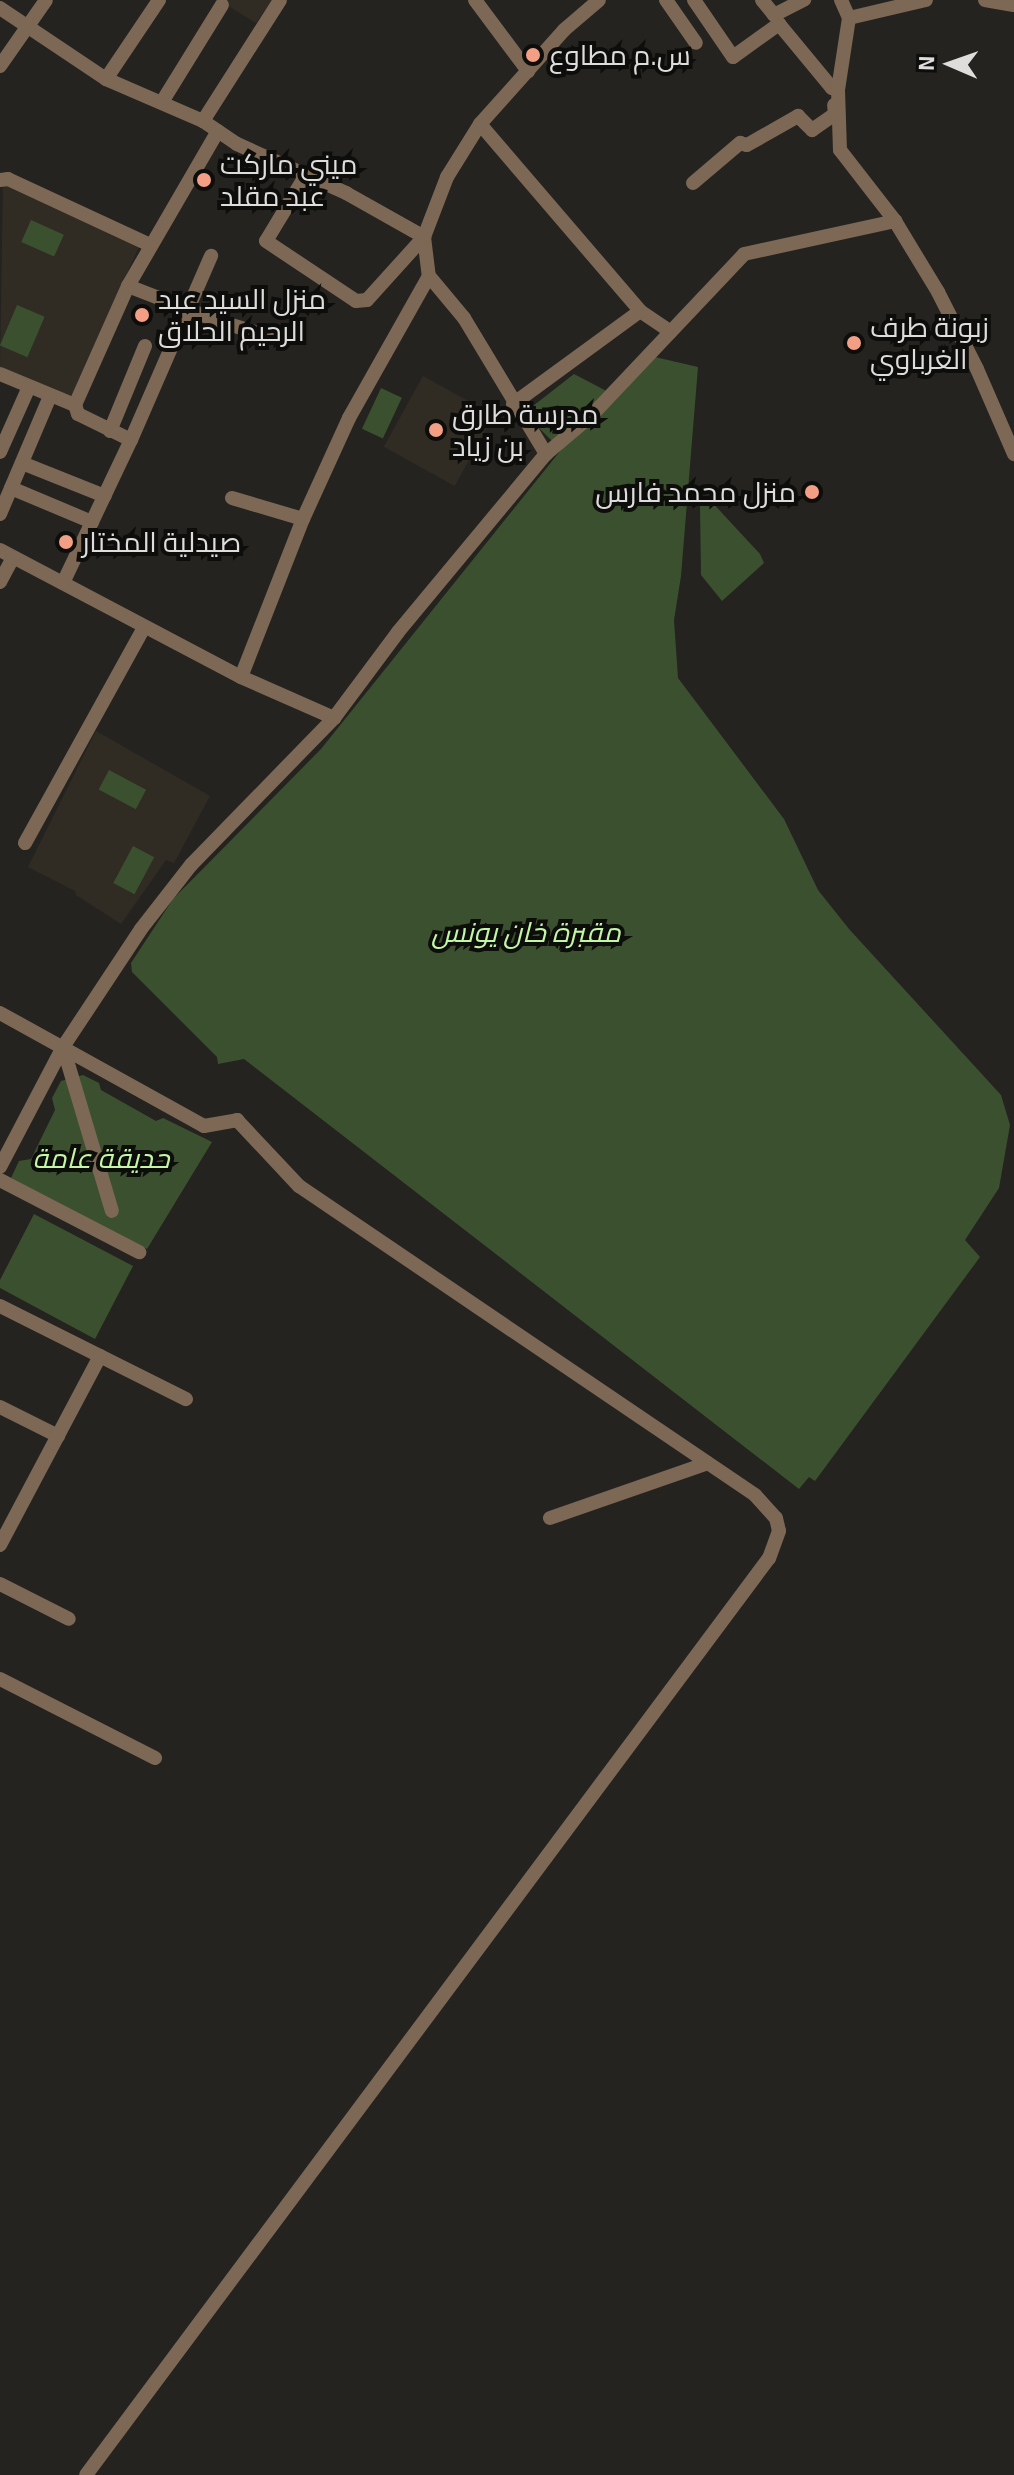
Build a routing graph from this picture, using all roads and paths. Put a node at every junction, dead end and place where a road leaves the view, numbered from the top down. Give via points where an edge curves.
1 (46, 0) edge
2 (159, 0) edge
3 (280, 0) edge
4 (475, 0) edge
5 (599, 0) edge
6 (666, 0) edge
7 (694, 0) edge
8 (762, 0) edge
9 (804, 0) edge
10 (841, 0) edge
11 (926, 0) edge
12 (985, 0) edge
13 (222, 5) dead end
14 (1014, 5) edge
15 (0, 8) edge
16 (849, 18) junction
17 (25, 27) junction
18 (696, 43) dead end
19 (0, 66) edge
20 (528, 71) junction
21 (106, 79) junction
22 (835, 89) junction
23 (162, 102) junction
24 (203, 121) junction
25 (480, 124) junction
26 (218, 131) junction
27 (306, 175) junction
28 (0, 180) edge
29 (693, 183) dead end
30 (895, 221) junction
31 (424, 237) junction
32 (150, 245) junction
33 (211, 256) dead end
34 (429, 276) junction
35 (128, 286) junction
36 (188, 310) junction
37 (640, 311) junction
38 (671, 332) junction
39 (275, 338) dead end
40 (145, 346) dead end
41 (0, 374) edge
42 (29, 387) junction
43 (50, 396) junction
44 (513, 404) junction
45 (75, 405) junction
46 (110, 431) junction
47 (131, 440) junction
48 (0, 452) edge
49 (546, 454) junction
50 (1014, 454) edge
51 (22, 463) junction
52 (60, 478) junction
53 (11, 488) junction
54 (105, 496) junction
55 (232, 498) dead end
56 (49, 504) junction
57 (0, 514) edge
58 (303, 519) junction
59 (92, 522) junction
60 (6, 554) edge
61 (0, 582) edge
62 (63, 583) junction
63 (144, 627) junction
64 (241, 677) junction
65 (334, 718) junction
66 (25, 843) dead end
67 (0, 1013) edge
68 (63, 1047) junction
69 (0, 1167) edge
70 (0, 1180) edge
71 (112, 1211) dead end
72 (139, 1252) dead end
73 (0, 1306) edge
74 (100, 1356) junction
75 (186, 1399) dead end
76 (0, 1407) edge
77 (58, 1436) junction
78 (708, 1463) junction
79 (550, 1518) dead end
80 (0, 1545) edge
81 (0, 1584) edge
82 (69, 1619) dead end
83 (0, 1679) edge
84 (155, 1758) dead end
85 (86, 2475) edge

1 - 17 street
2 - 21 street
3 - 24 street
4 - 20 street
5 - 20 street
6 - 18 street
7 - 22 street via 733,57 779,24
8 - 9 street via 774,15
10 - 16 street
11 - 16 street
12 - 14 street
13 - 23 street
15 - 17 street
16 - 22 street
17 - 19 street
17 - 21 street
20 - 25 street
21 - 23 street
22 - 29 street via 835,114 812,130 798,116 747,145 740,143
22 - 30 street via 840,150
23 - 24 street
24 - 26 street
25 - 31 street via 447,177
25 - 37 street
26 - 27 street
26 - 32 street
27 - 31 street
27 - 31 street via 266,241 356,301 367,300
28 - 32 street via 8,179
30 - 38 street via 750,250
30 - 50 street via 965,343
31 - 34 street
32 - 35 street
33 - 36 street
34 - 44 street via 464,318
34 - 58 street via 349,418
35 - 36 street
35 - 45 street
36 - 39 street
36 - 47 street
37 - 38 street
37 - 44 street
38 - 49 street via 592,415
40 - 46 street
41 - 42 street
42 - 43 street
42 - 48 street
43 - 45 street
43 - 51 street
44 - 49 street
45 - 46 street via 78,414
46 - 47 street
47 - 54 street
49 - 65 street
51 - 52 street
51 - 53 street
52 - 54 street
52 - 56 street
53 - 56 street
53 - 57 street
54 - 59 street
55 - 58 street
56 - 59 street
58 - 64 street
59 - 62 street
60 - 61 street
60 - 62 street
62 - 63 street
63 - 64 street
63 - 66 street
64 - 65 street
65 - 68 street via 191,865 141,929
67 - 68 street
68 - 69 street
68 - 71 street
68 - 78 street via 204,1126 237,1120 299,1186
70 - 72 street
73 - 74 street
74 - 75 street
74 - 77 street
76 - 77 street
77 - 80 street
78 - 79 street
78 - 85 street via 755,1495 776,1518 777,1542 769,1558
81 - 82 street
83 - 84 street

